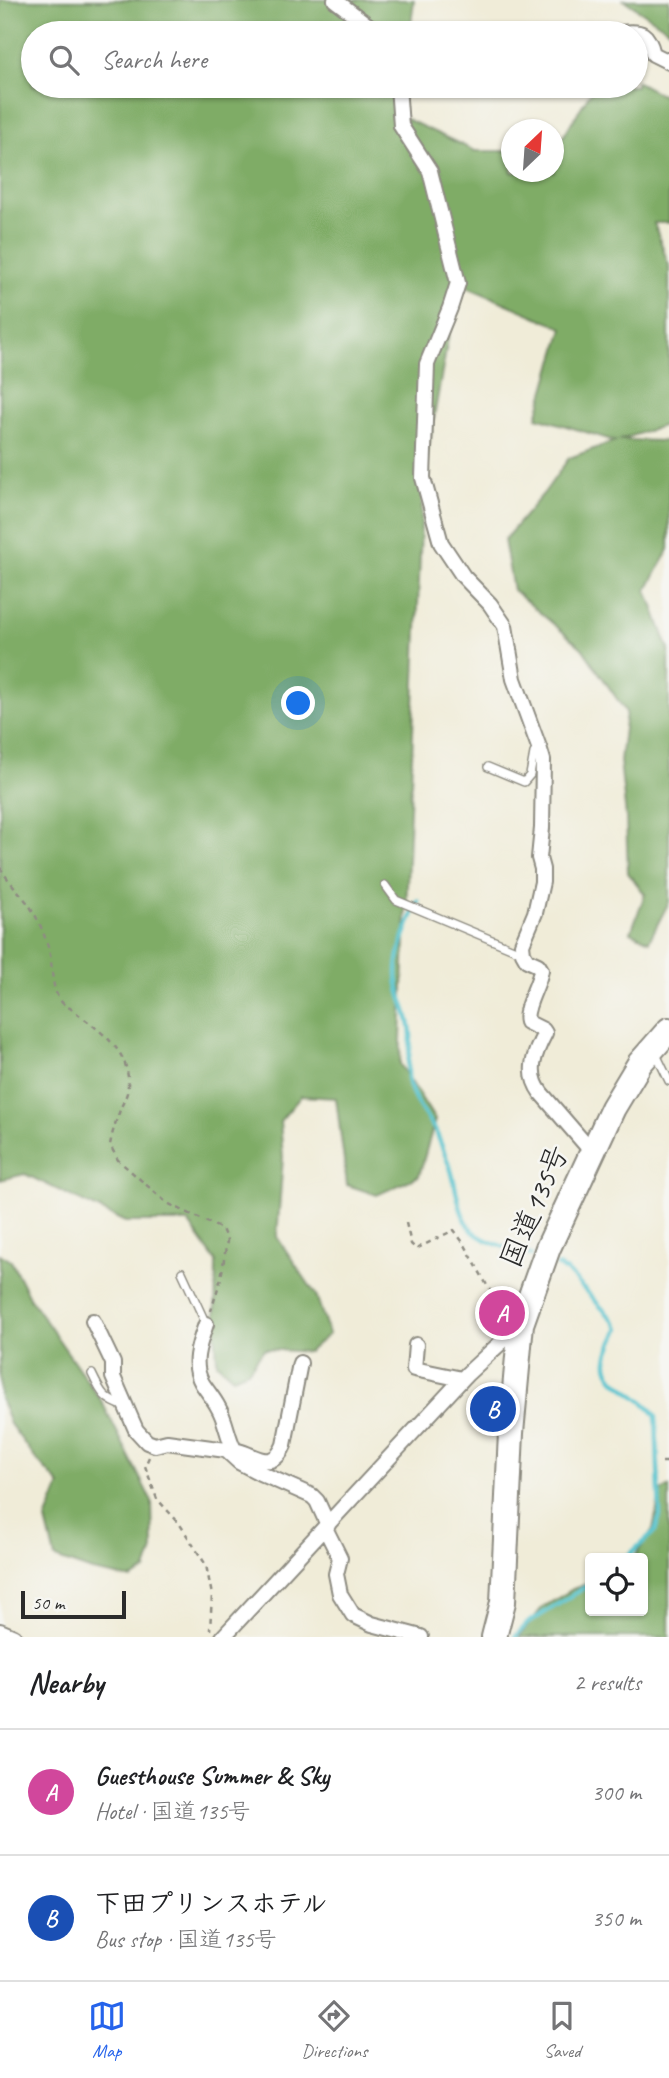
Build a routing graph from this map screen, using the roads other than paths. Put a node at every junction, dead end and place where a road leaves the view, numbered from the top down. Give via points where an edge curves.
1 (335, 0) edge
2 (362, 21) edge
3 (648, 38) edge
4 (669, 62) edge
5 (399, 98) edge
6 (540, 750) junction
7 (488, 767) dead end
8 (385, 886) dead end
9 (523, 953) junction
10 (661, 1038) edge
11 (669, 1081) edge
12 (592, 1152) junction
13 (182, 1272) dead end
14 (522, 1319) junction
15 (93, 1321) dead end
16 (206, 1324) joint
17 (416, 1345) dead end
18 (300, 1363) dead end
19 (92, 1374) dead end
20 (462, 1379) junction
21 (126, 1408) junction
22 (230, 1450) junction
23 (326, 1527) junction
24 (0, 1632) edge
25 (14, 1637) edge
26 (223, 1637) edge
27 (421, 1637) edge
28 (494, 1637) edge

1 - 2 street
3 - 4 street via 653,54
5 - 6 street via 401,126 430,171 458,283 427,364 423,478 441,543 505,626 514,679
6 - 7 lane via 534,753 524,782
6 - 9 street via 542,882
8 - 9 lane via 396,900
9 - 12 street via 541,970 525,1014 527,1022 545,1033 532,1067 536,1086
10 - 11 lane
10 - 12 highway, 国道135号 via 629,1079
12 - 14 highway, 国道135号
13 - 16 lane
14 - 20 street
14 - 28 highway, 国道135号 via 516,1355 503,1602
15 - 21 street via 113,1363 113,1377
16 - 22 street via 195,1367 220,1409
17 - 20 street via 414,1369
18 - 22 street via 278,1456 265,1461
19 - 21 lane via 102,1394
20 - 23 street
21 - 22 street via 147,1442
22 - 23 street via 239,1462 312,1496
23 - 26 street
23 - 27 street via 340,1558 336,1574 340,1594 352,1615
24 - 25 street

